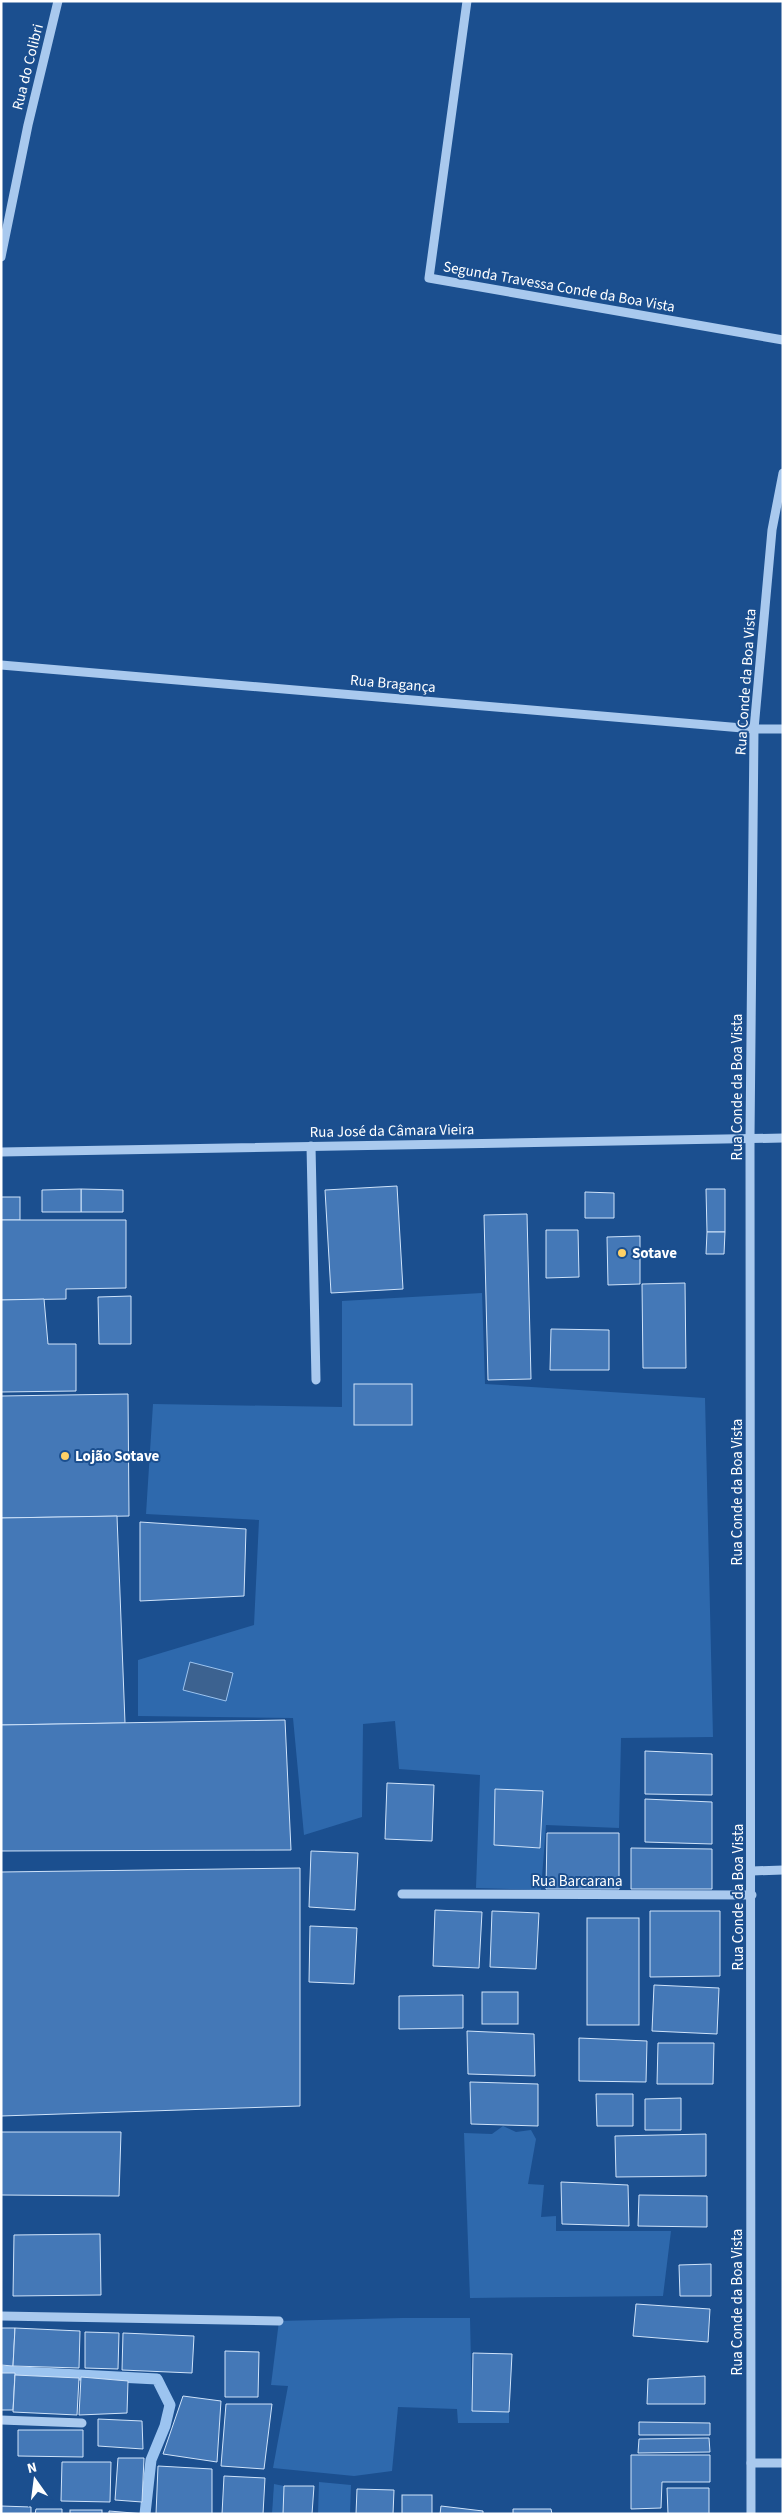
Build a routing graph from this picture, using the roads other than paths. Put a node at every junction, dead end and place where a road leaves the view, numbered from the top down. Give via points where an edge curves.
1 (58, 1) edge
2 (467, 1) edge
3 (1, 257) edge
4 (783, 340) edge
5 (783, 473) edge
6 (1, 665) edge
7 (754, 729) junction
8 (783, 729) edge
9 (750, 1138) junction
10 (783, 1138) edge
11 (310, 1146) junction
12 (1, 1152) edge
13 (316, 1380) dead end
14 (783, 1870) edge
15 (752, 1871) junction
16 (402, 1894) dead end
17 (752, 1896) junction
18 (1, 2316) edge
19 (279, 2321) dead end
20 (1, 2420) edge
21 (82, 2423) dead end
22 (751, 2463) junction
23 (783, 2463) edge
24 (751, 2514) edge

1 - 3 street, Rua do Colibri
2 - 4 street, Segunda Travessa Conde da Boa Vista via 429,278
5 - 7 street, Rua Conde da Boa Vista via 772,530
6 - 7 street, Rua Bragança
7 - 8 street, Rua Bragança
7 - 9 street, Rua Conde da Boa Vista
9 - 10 street, Rua José da Câmara Vieira
9 - 11 street, Rua José da Câmara Vieira
9 - 15 street, Rua Conde da Boa Vista
11 - 12 street, Rua José da Câmara Vieira
11 - 13 street
14 - 15 street
15 - 17 street, Rua Conde da Boa Vista
16 - 17 street, Rua Barcarana
17 - 22 street, Rua Conde da Boa Vista
18 - 19 street
20 - 21 street
22 - 23 street
22 - 24 street, Rua Conde da Boa Vista

